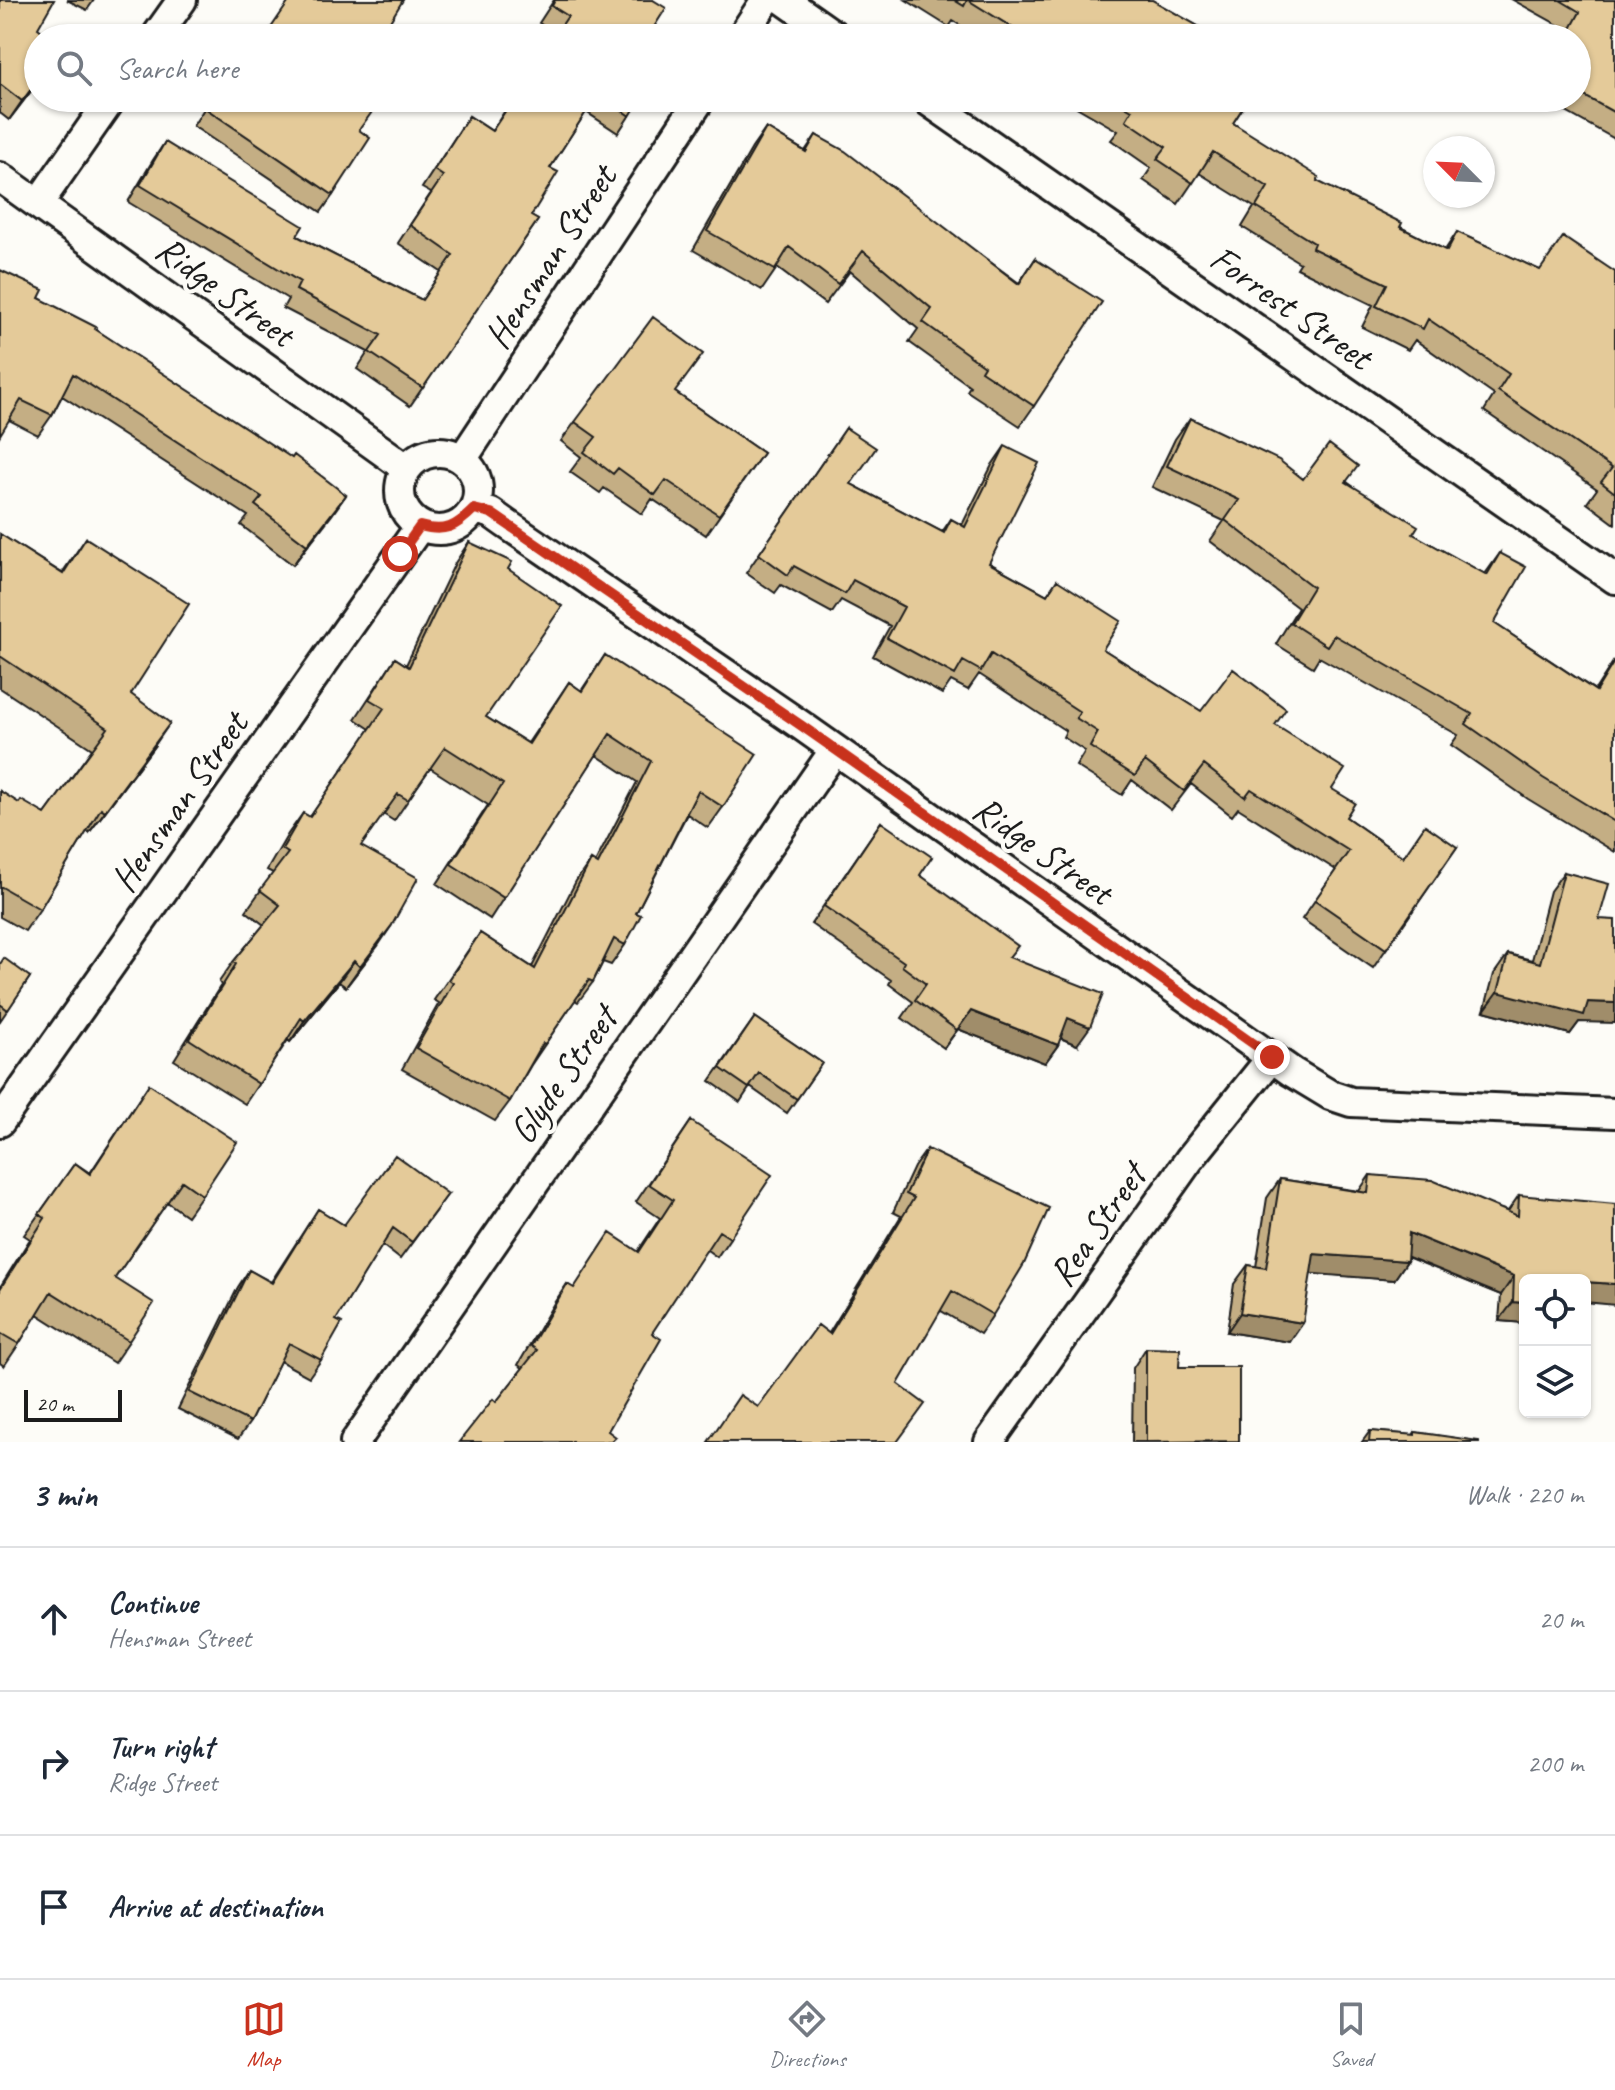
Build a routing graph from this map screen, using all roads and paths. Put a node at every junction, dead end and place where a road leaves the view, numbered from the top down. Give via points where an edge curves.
1 (182, 0) edge
2 (766, 0) edge
3 (784, 0) edge
4 (165, 24) edge
5 (750, 24) edge
6 (818, 24) edge
7 (102, 112) edge
8 (692, 112) edge
9 (944, 112) edge
10 (0, 177) edge
11 (38, 204) junction
12 (463, 458) junction
13 (406, 468) junction
14 (474, 509) junction
15 (420, 526) junction
16 (1615, 579) edge
17 (834, 751) junction
18 (1272, 1057) junction
19 (1615, 1113) edge
20 (0, 1122) edge
21 (355, 1442) edge
22 (989, 1442) edge

1 - 4 street
2 - 5 street
3 - 6 street
7 - 11 street
8 - 12 street, Hensman Street
9 - 16 street, Forrest Street
10 - 11 street, Ridge Street
11 - 13 street, Ridge Street
12 - 13 street via 429,452
12 - 14 street via 479,490
13 - 15 street via 399,488 405,512
14 - 15 street via 457,527 438,531
14 - 17 street, Ridge Street via 491,513
15 - 20 street, Hensman Street
17 - 18 street, Ridge Street
17 - 21 street, Glyde Street
18 - 19 street, Ridge Street via 1311,1084 1351,1102
18 - 22 street, Rea Street via 1189,1160

